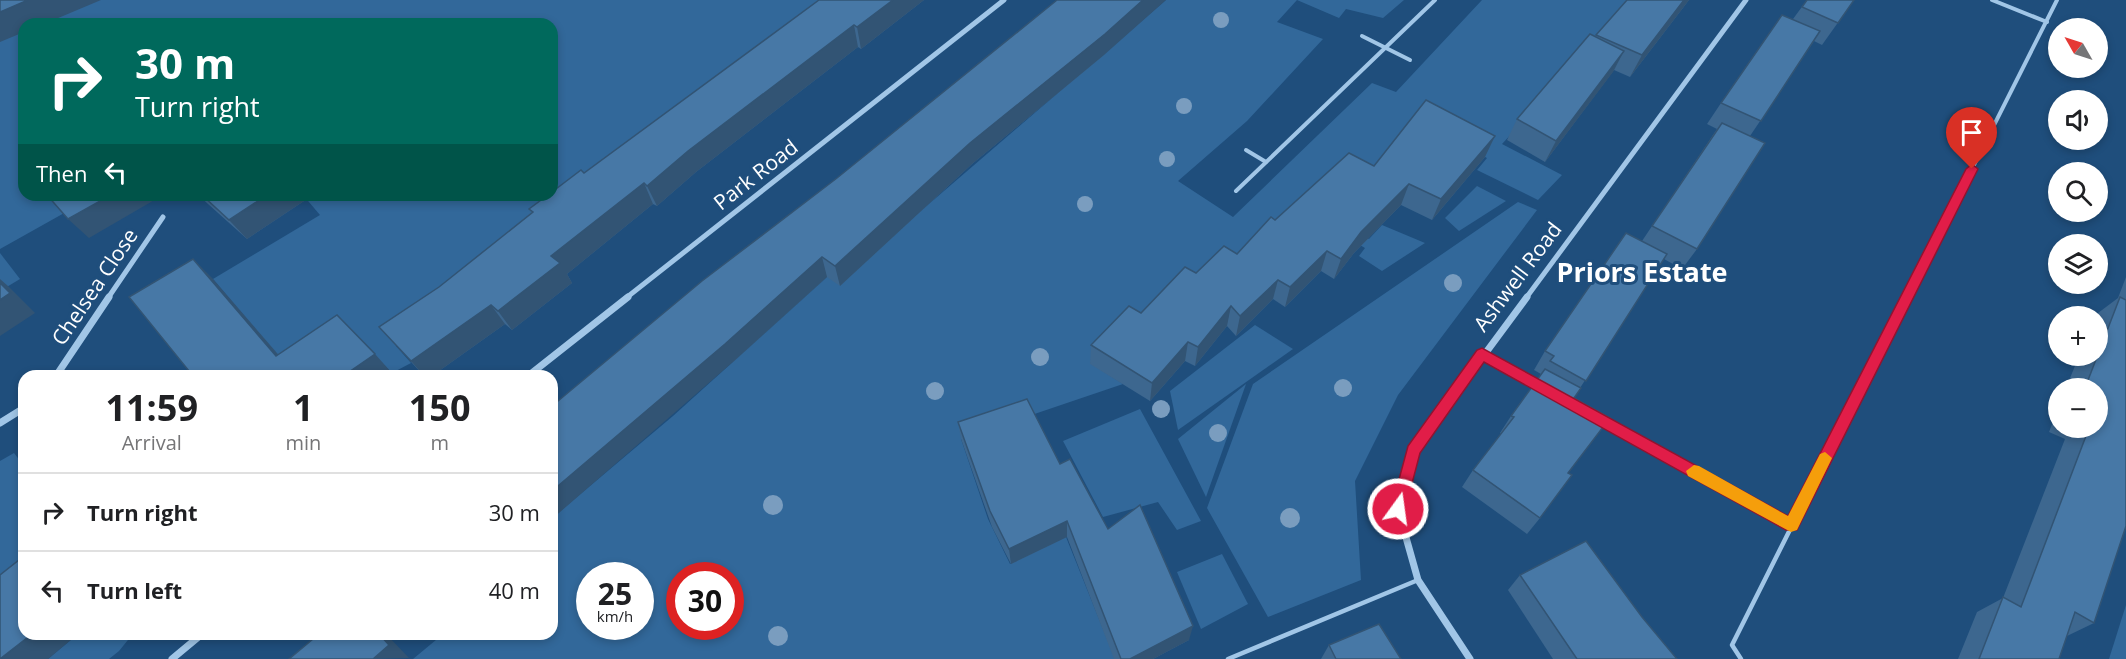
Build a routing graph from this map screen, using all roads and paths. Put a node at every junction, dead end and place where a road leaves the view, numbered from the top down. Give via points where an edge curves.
1 (1004, 0) edge
2 (1435, 0) edge
3 (1746, 0) edge
4 (1992, 0) edge
5 (2057, 0) edge
6 (2046, 22) junction
7 (1362, 36) dead end
8 (1385, 48) junction
9 (1410, 60) dead end
10 (1246, 150) dead end
11 (1266, 162) junction
12 (1236, 191) dead end
13 (162, 217) dead end
14 (1482, 354) junction
15 (60, 370) edge
16 (536, 370) edge
17 (1544, 388) edge
18 (18, 412) edge
19 (1595, 417) edge
20 (0, 423) edge
21 (1791, 525) junction
22 (1418, 580) junction
23 (195, 640) edge
24 (172, 659) edge
25 (1228, 659) edge
26 (1470, 659) edge
27 (1741, 659) edge

1 - 16 street, Park Road
2 - 8 lane
3 - 14 street, Ashwell Road
4 - 6 lane
5 - 6 lane
6 - 21 lane
7 - 8 lane
8 - 9 lane
8 - 11 lane
10 - 11 lane
11 - 12 lane
13 - 15 street, Chelsea Close
14 - 17 lane
14 - 22 street, Ashwell Road via 1413,451 1398,509
18 - 20 street
19 - 21 lane
21 - 27 lane via 1732,645
22 - 25 lane
22 - 26 street, Ashwell Road
23 - 24 street

